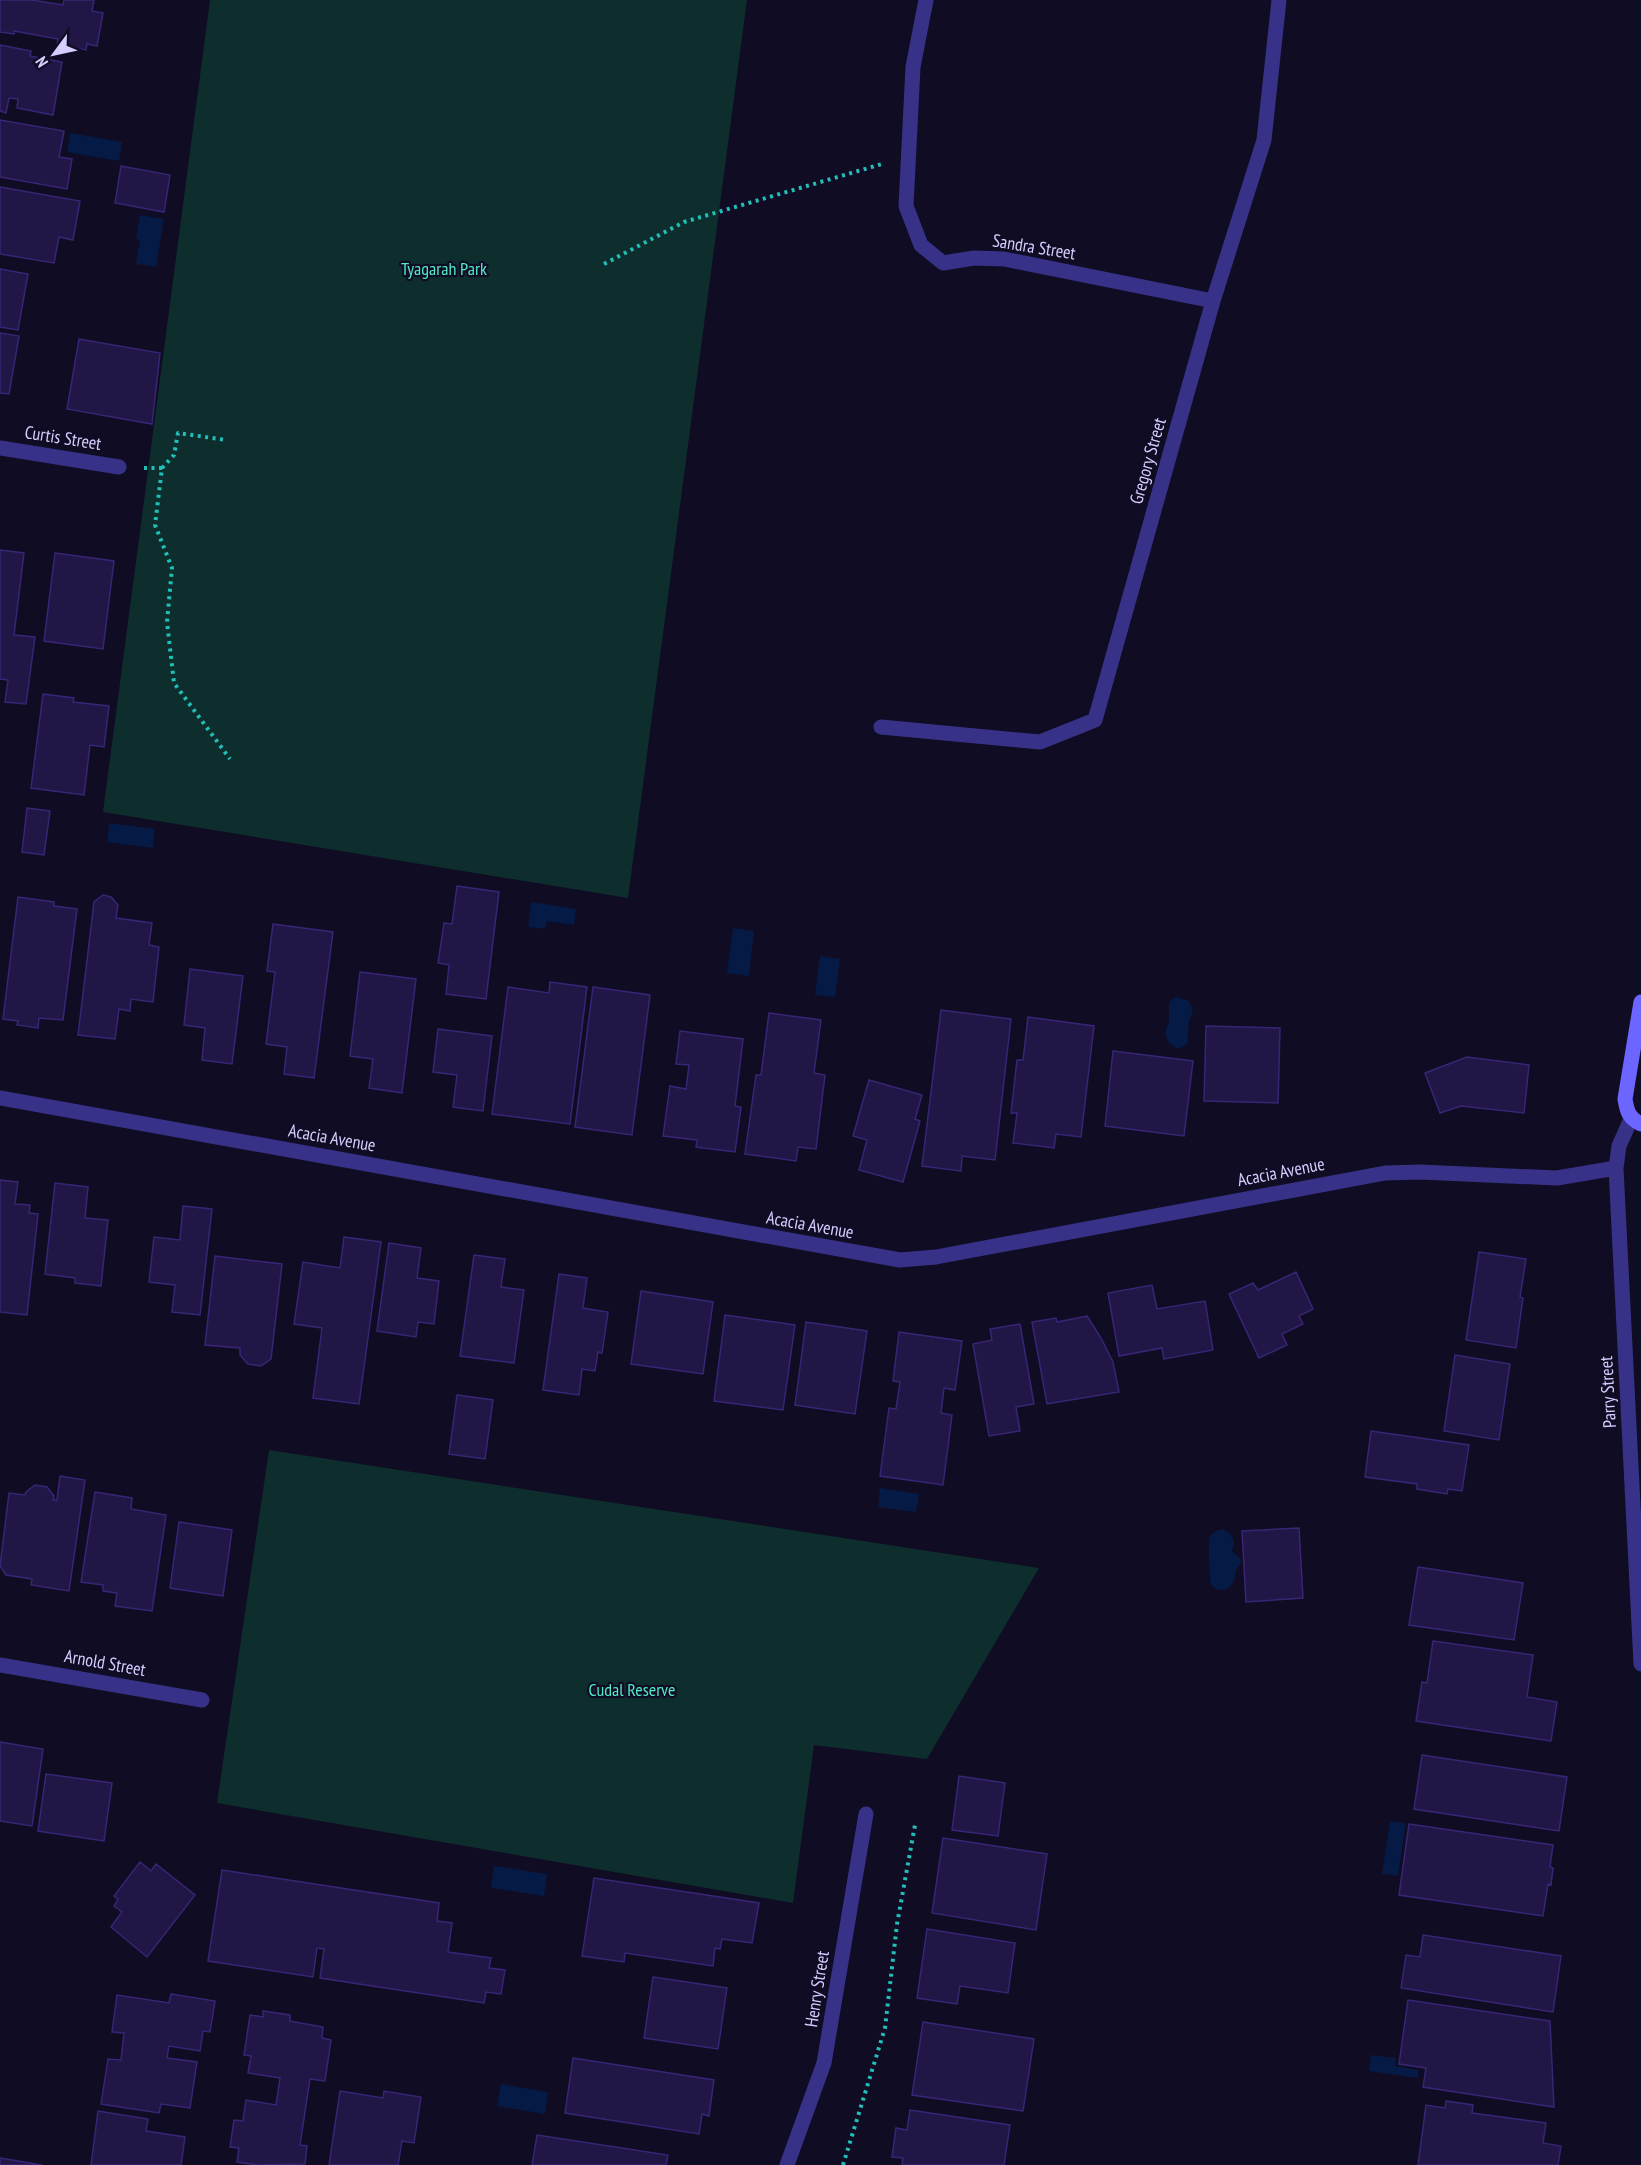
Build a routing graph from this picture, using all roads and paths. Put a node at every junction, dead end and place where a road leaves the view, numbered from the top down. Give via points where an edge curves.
1 (926, 0) edge
2 (1279, 0) edge
3 (909, 156) junction
4 (603, 264) dead end
5 (1214, 301) junction
6 (226, 440) dead end
7 (0, 448) edge
8 (119, 467) joint
9 (162, 468) junction
10 (881, 727) dead end
11 (230, 759) dead end
12 (1641, 1002) edge
13 (0, 1098) edge
14 (1636, 1122) edge
15 (1616, 1168) junction
16 (1641, 1664) edge
17 (0, 1665) edge
18 (202, 1700) dead end
19 (866, 1814) dead end
20 (915, 1825) dead end
21 (787, 2165) edge
22 (843, 2165) edge

1 - 3 street, Sandra Street via 913,67
2 - 5 street, Gregory Street via 1264,140
3 - 4 path via 684,222
3 - 5 street, Sandra Street via 906,206 921,245 943,263 1004,259
5 - 10 street, Gregory Street via 1095,720 1040,742
6 - 9 path via 178,433 174,455
7 - 8 street, Curtis Street
8 - 9 path
9 - 11 path via 155,525 172,568 167,622 174,683
12 - 14 street via 1625,1099 1626,1109
13 - 15 street, Acacia Avenue via 900,1260 936,1257 1385,1173 1557,1178
14 - 15 street, Parry Street via 1619,1146
15 - 16 street, Parry Street
17 - 18 street, Arnold Street
19 - 21 street, Henry Street via 824,2063
20 - 22 path via 897,1924 885,2028

